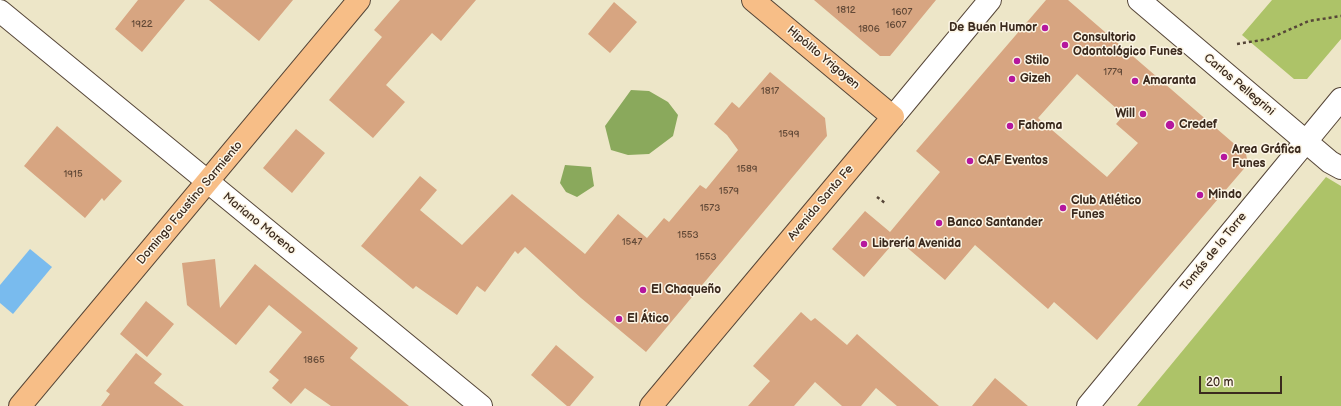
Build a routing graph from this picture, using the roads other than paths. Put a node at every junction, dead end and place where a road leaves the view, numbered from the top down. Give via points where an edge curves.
1 (359, 0) edge
2 (753, 0) edge
3 (990, 0) edge
4 (1139, 0) edge
5 (0, 11) edge
6 (1341, 99) edge
7 (894, 117) junction
8 (1305, 140) junction
9 (1341, 168) edge
10 (208, 182) junction
11 (20, 406) edge
12 (481, 406) edge
13 (651, 406) edge
14 (1088, 406) edge

1 - 10 main road, Domingo Faustino Sarmiento
2 - 7 main road, Hipólito Yrigoyen
3 - 7 street, Avenida Santa Fe
4 - 8 street, Carlos Pellegrini
5 - 10 street, Mariano Moreno
6 - 8 street, Tomás de la Torre
7 - 13 main road, Avenida Santa Fe
8 - 9 street, Carlos Pellegrini via 1330,162
8 - 14 street, Tomás de la Torre
10 - 11 main road, Domingo Faustino Sarmiento
10 - 12 street, Mariano Moreno

